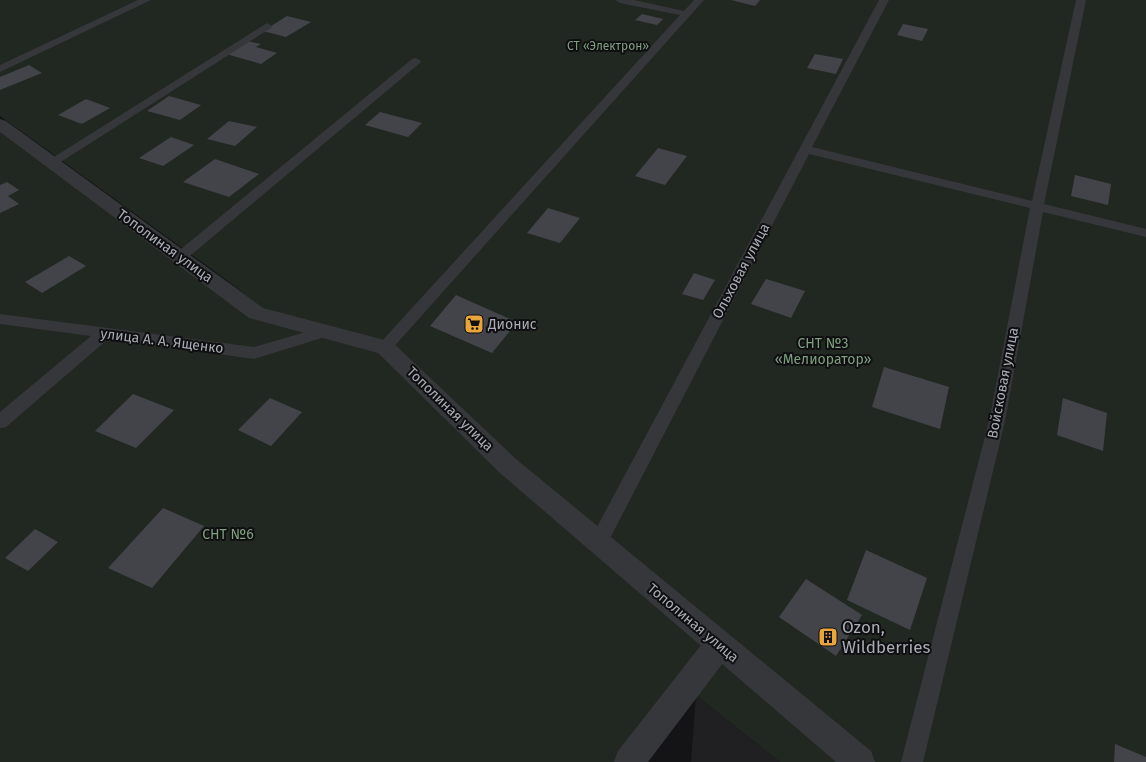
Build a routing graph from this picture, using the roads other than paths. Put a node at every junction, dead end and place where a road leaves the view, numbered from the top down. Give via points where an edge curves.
1 (146, 0) edge
2 (620, 0) edge
3 (699, 0) edge
4 (884, 0) edge
5 (1081, 0) edge
6 (687, 14) junction
7 (267, 26) dead end
8 (416, 61) dead end
9 (0, 70) edge
10 (0, 124) edge
11 (805, 149) junction
12 (52, 162) junction
13 (1036, 207) junction
14 (1146, 233) edge
15 (180, 257) junction
16 (0, 320) edge
17 (322, 332) junction
18 (105, 333) junction
19 (385, 346) junction
20 (0, 422) edge
21 (598, 542) junction
22 (719, 645) junction
23 (629, 762) edge
24 (860, 762) edge
25 (912, 762) edge

1 - 9 lane
2 - 6 lane
3 - 6 lane
4 - 11 lane, Ольховая улица
5 - 13 lane, Войсковая улица
6 - 19 lane
7 - 12 lane
8 - 15 lane
10 - 12 street, Тополиная улица
11 - 13 lane
11 - 21 lane, Ольховая улица
12 - 15 street, Тополиная улица
13 - 14 lane
13 - 25 lane, Войсковая улица via 997,421
15 - 17 street, Тополиная улица via 256,313
16 - 18 lane, улица А. А. Ященко
17 - 18 lane, улица А. А. Ященко via 254,353
17 - 19 street, Тополиная улица
18 - 20 lane
19 - 21 street, Тополиная улица via 508,466
21 - 22 street, Тополиная улица
22 - 23 street
22 - 24 street, Тополиная улица

